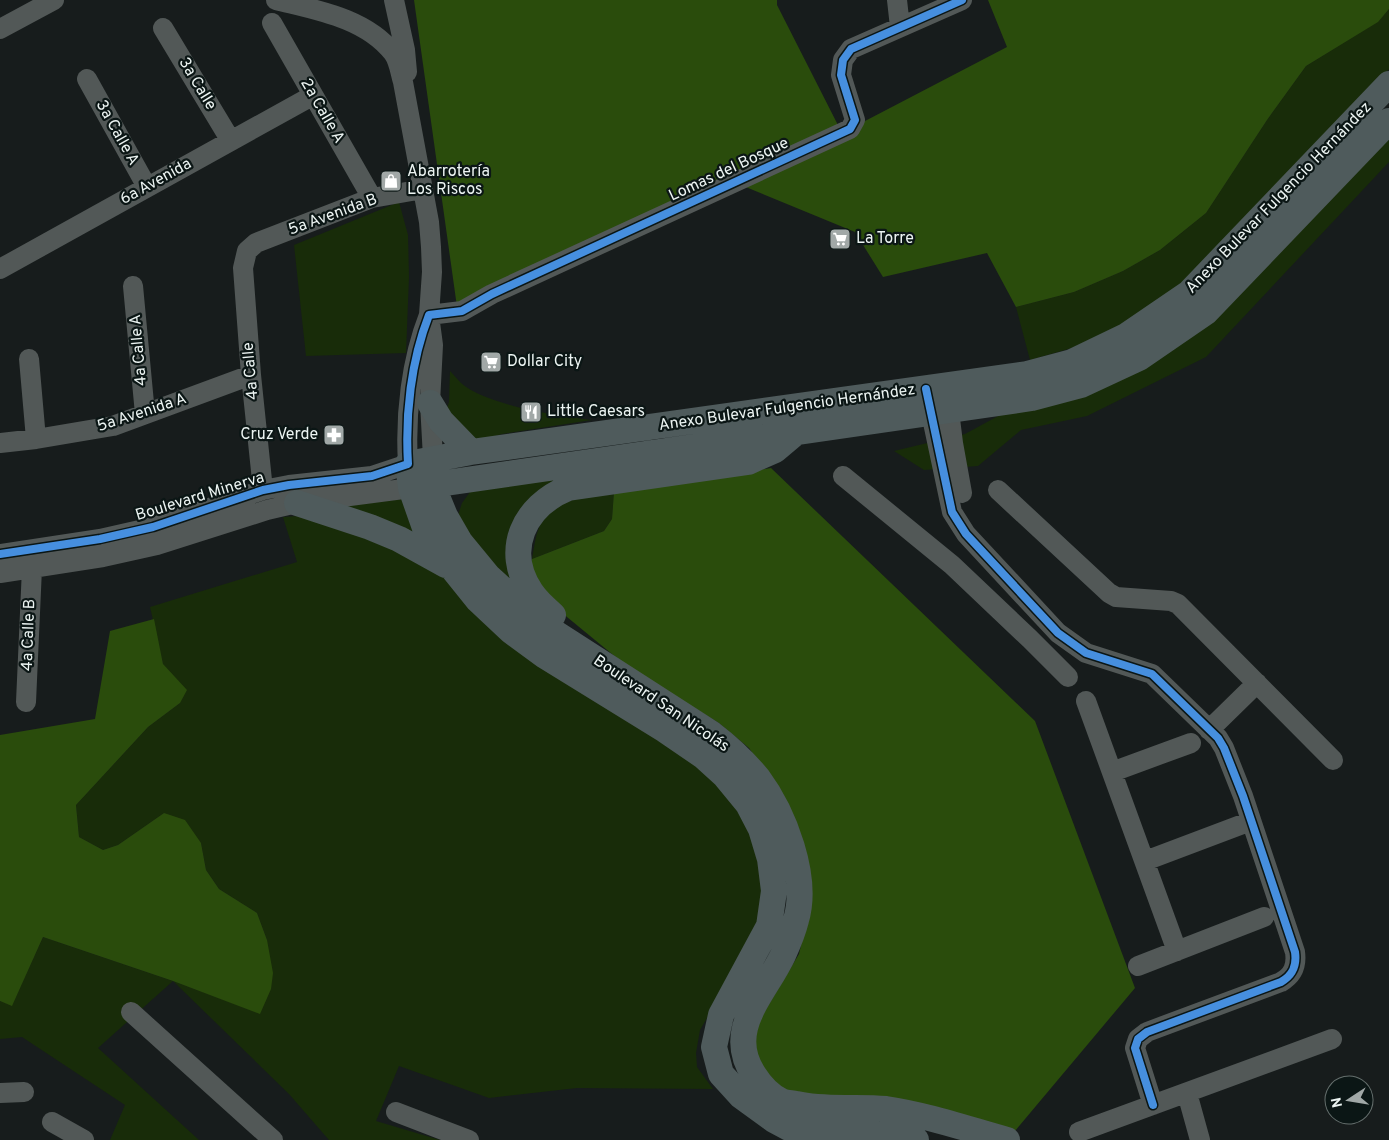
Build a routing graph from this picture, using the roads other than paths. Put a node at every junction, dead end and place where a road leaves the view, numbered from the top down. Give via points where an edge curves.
1 (54, 0) edge
2 (276, 0) edge
3 (394, 0) edge
4 (897, 0) edge
5 (962, 0) edge
6 (272, 23) dead end
7 (900, 27) junction
8 (163, 28) dead end
9 (0, 29) edge
10 (87, 79) dead end
11 (1389, 84) edge
12 (312, 96) junction
13 (410, 119) junction
14 (1389, 121) edge
15 (231, 141) junction
16 (147, 187) junction
17 (423, 189) junction
18 (372, 198) junction
19 (247, 251) joint
20 (0, 269) edge
21 (133, 286) dead end
22 (429, 315) junction
23 (29, 359) dead end
24 (251, 375) junction
25 (938, 400) junction
26 (430, 403) junction
27 (145, 414) junction
28 (796, 432) junction
29 (36, 439) junction
30 (0, 443) edge
31 (472, 452) junction
32 (433, 458) junction
33 (843, 476) dead end
34 (418, 479) junction
35 (263, 490) junction
36 (998, 490) dead end
37 (297, 503) junction
38 (0, 554) edge
39 (32, 568) junction
40 (452, 568) junction
41 (0, 574) edge
42 (1049, 623) junction
43 (1030, 639) junction
44 (1068, 677) dead end
45 (1257, 683) junction
46 (635, 684) junction
47 (1086, 701) dead end
48 (26, 702) dead end
49 (1209, 730) junction
50 (1191, 743) dead end
51 (1333, 760) dead end
52 (1112, 772) junction
53 (1251, 821) junction
54 (1145, 861) junction
55 (1264, 918) dead end
56 (1177, 952) junction
57 (1138, 966) dead end
58 (131, 1012) dead end
59 (1332, 1039) dead end
60 (24, 1092) dead end
61 (1187, 1092) junction
62 (0, 1093) edge
63 (1153, 1105) junction
64 (396, 1112) dead end
65 (52, 1122) dead end
66 (1079, 1132) dead end
67 (908, 1139) edge
68 (84, 1140) edge
69 (273, 1140) edge
70 (469, 1140) edge
71 (1007, 1140) edge
72 (1200, 1140) edge

1 - 9 street
2 - 13 street via 340,17 376,37 393,53 398,63
3 - 13 street via 406,50
4 - 7 street
5 - 7 street, Lomas del Bosque
6 - 12 street, 2a Calle A
7 - 22 street, Lomas del Bosque via 851,49 843,60 841,75 855,120 850,129 462,310
8 - 15 street, 3a Calle
10 - 16 street, 3a Calle A
11 - 25 main road, Anexo Bulevar Fulgencio Hernández via 1190,293 1126,336 1072,362
12 - 15 street, 6a Avenida
12 - 18 street, 2a Calle A
13 - 17 street
14 - 25 main road, Anexo Bulevar Fulgencio Hernández via 1206,312 1139,358 1081,386 1032,398
15 - 16 street, 6a Avenida
16 - 20 street, 6a Avenida
17 - 18 street, 5a Avenida B
17 - 22 street via 431,247
18 - 19 street, 5a Avenida B via 256,244
19 - 24 street, 4a Calle via 243,268
21 - 27 street, 4a Calle A
22 - 26 street via 433,345
22 - 34 street via 419,342 407,444
23 - 29 street
24 - 27 street, 5a Avenida A
24 - 35 street, 4a Calle
25 - 28 main road, Anexo Bulevar Fulgencio Hernández
25 - 31 main road, Anexo Bulevar Fulgencio Hernández
25 - 42 street via 952,512 966,534
26 - 31 main road via 446,427
26 - 32 street
27 - 29 street, 5a Avenida A via 113,426
28 - 34 main road, Anexo Bulevar Fulgencio Hernández
28 - 46 main road via 775,450 748,462 568,488 553,494 530,516 523,531 519,555 524,579 532,593 565,627 606,654
29 - 30 street, 5a Avenida A
31 - 32 main road, Anexo Bulevar Fulgencio Hernández
32 - 34 main road
33 - 43 street via 952,565
34 - 35 street, Boulevard Minerva via 372,476
34 - 37 street, Boulevard Minerva
34 - 40 main road, Boulevard San Nicolás via 425,528
34 - 46 main road, Boulevard San Nicolás via 438,499 460,542 488,576 538,622
35 - 38 street, Boulevard Minerva via 153,527 100,539
36 - 45 street via 1109,593 1116,597 1178,604
37 - 39 street, Boulevard Minerva via 157,545
37 - 40 main road via 399,539
39 - 41 street, Boulevard Minerva
39 - 48 street, 4a Calle B
40 - 67 main road, Boulevard San Nicolás via 478,600 511,631 703,756 748,804 761,829 774,891 769,926 720,1015 714,1047 721,1074 741,1096 789,1128
42 - 43 street
42 - 49 street via 1086,653 1152,674
43 - 44 street
45 - 49 street
45 - 51 street
46 - 71 main road, Boulevard San Nicolás via 736,753 773,801 794,854 800,890 797,919 783,956 748,1016 742,1041 747,1064 762,1087 782,1101 809,1108 885,1109
47 - 52 street
49 - 53 street via 1224,748
50 - 52 street
52 - 54 street
53 - 54 street
53 - 63 street via 1295,952 1295,967 1281,982 1141,1036 1135,1048
54 - 56 street
55 - 56 street
56 - 57 street
58 - 69 street
59 - 61 street
60 - 62 street
61 - 63 street
61 - 72 street
63 - 66 street
64 - 70 street
65 - 68 street

